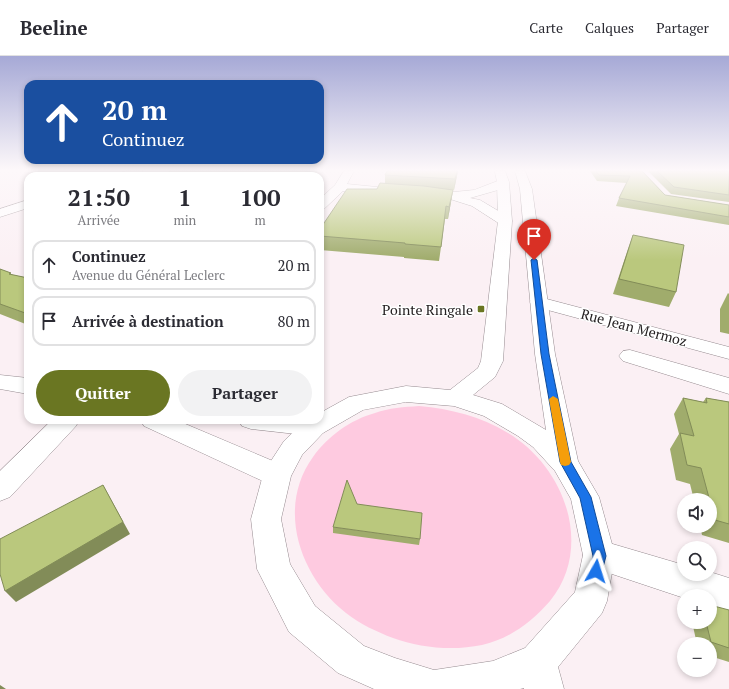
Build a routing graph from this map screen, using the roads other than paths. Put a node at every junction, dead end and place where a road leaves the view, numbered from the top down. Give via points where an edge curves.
1 (466, 201) edge
2 (503, 201) edge
3 (527, 201) edge
4 (24, 208) edge
5 (0, 213) edge
6 (505, 221) junction
7 (539, 302) junction
8 (729, 353) edge
9 (630, 356) dead end
10 (0, 382) edge
11 (24, 385) edge
12 (729, 386) edge
13 (455, 398) junction
14 (324, 421) edge
15 (63, 424) edge
16 (162, 424) edge
17 (287, 424) edge
18 (319, 424) edge
19 (314, 427) junction
20 (565, 462) junction
21 (277, 475) junction
22 (0, 490) edge
23 (599, 556) junction
24 (729, 595) edge
25 (541, 676) edge
26 (432, 689) edge
27 (437, 689) edge

1 - 6 main road via 476,203
2 - 6 main road
3 - 7 main road
4 - 5 main road
6 - 13 main road via 492,361 488,372
7 - 8 main road, Rue Jean Mermoz
7 - 20 main road via 545,354
9 - 12 main road
10 - 11 main road
13 - 14 main road via 406,394 357,403
13 - 20 main road via 493,410 527,429
15 - 22 main road
16 - 21 main road
17 - 19 main road
18 - 19 main road
19 - 21 main road via 293,448
20 - 23 main road via 586,497
21 - 26 main road via 266,519 274,569 302,619 351,660 395,678
23 - 24 main road
23 - 25 main road via 590,601
25 - 27 main road

